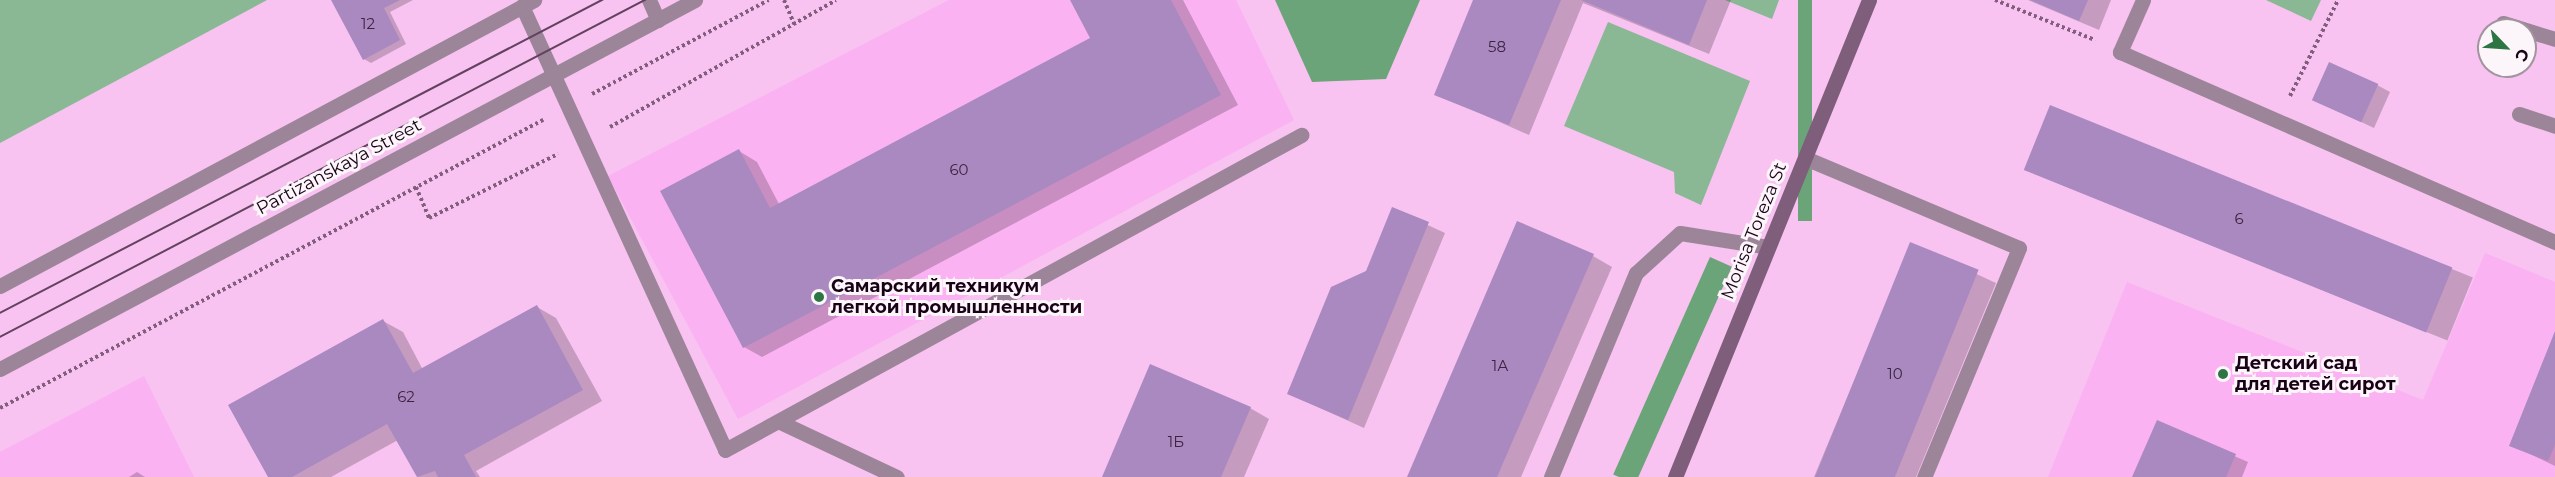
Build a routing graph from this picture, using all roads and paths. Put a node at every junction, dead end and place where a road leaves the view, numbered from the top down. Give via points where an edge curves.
1 (649, 0) edge
2 (696, 0) edge
3 (769, 0) edge
4 (784, 0) edge
5 (836, 0) edge
6 (1869, 0) edge
7 (1995, 0) edge
8 (2143, 0) edge
9 (2338, 0) edge
10 (528, 3) edge
11 (738, 7) dead end
12 (742, 14) junction
13 (658, 20) junction
14 (794, 24) junction
15 (2537, 33) edge
16 (2555, 39) edge
17 (2120, 52) junction
18 (555, 75) junction
19 (569, 106) junction
20 (2519, 114) dead end
21 (2278, 121) junction
22 (2555, 126) edge
23 (1301, 135) dead end
24 (585, 141) junction
25 (1805, 158) junction
26 (416, 188) junction
27 (2555, 242) edge
28 (1768, 247) junction
29 (0, 286) edge
30 (0, 369) edge
31 (0, 408) edge
32 (780, 422) junction
33 (897, 477) edge
34 (1551, 477) edge
35 (1675, 477) edge
36 (1924, 477) edge

1 - 13 street
2 - 13 street, Partizanskaya Street
3 - 12 path
4 - 14 path
5 - 14 path
6 - 25 main road, Morisa Toreza St
7 - 17 path
8 - 17 street
9 - 21 path
10 - 18 street
10 - 29 street
11 - 12 path
12 - 19 path
13 - 18 street, Partizanskaya Street
14 - 24 path
15 - 16 street
17 - 21 street
18 - 19 street
18 - 30 street, Partizanskaya Street
19 - 24 street
19 - 26 path
20 - 22 street
21 - 27 street
23 - 32 street
24 - 26 path via 429,218
24 - 32 street via 725,450
25 - 28 main road, Morisa Toreza St
25 - 36 street via 2019,248
26 - 31 path
28 - 34 street via 1680,233 1636,273
28 - 35 main road, Morisa Toreza St
32 - 33 street

